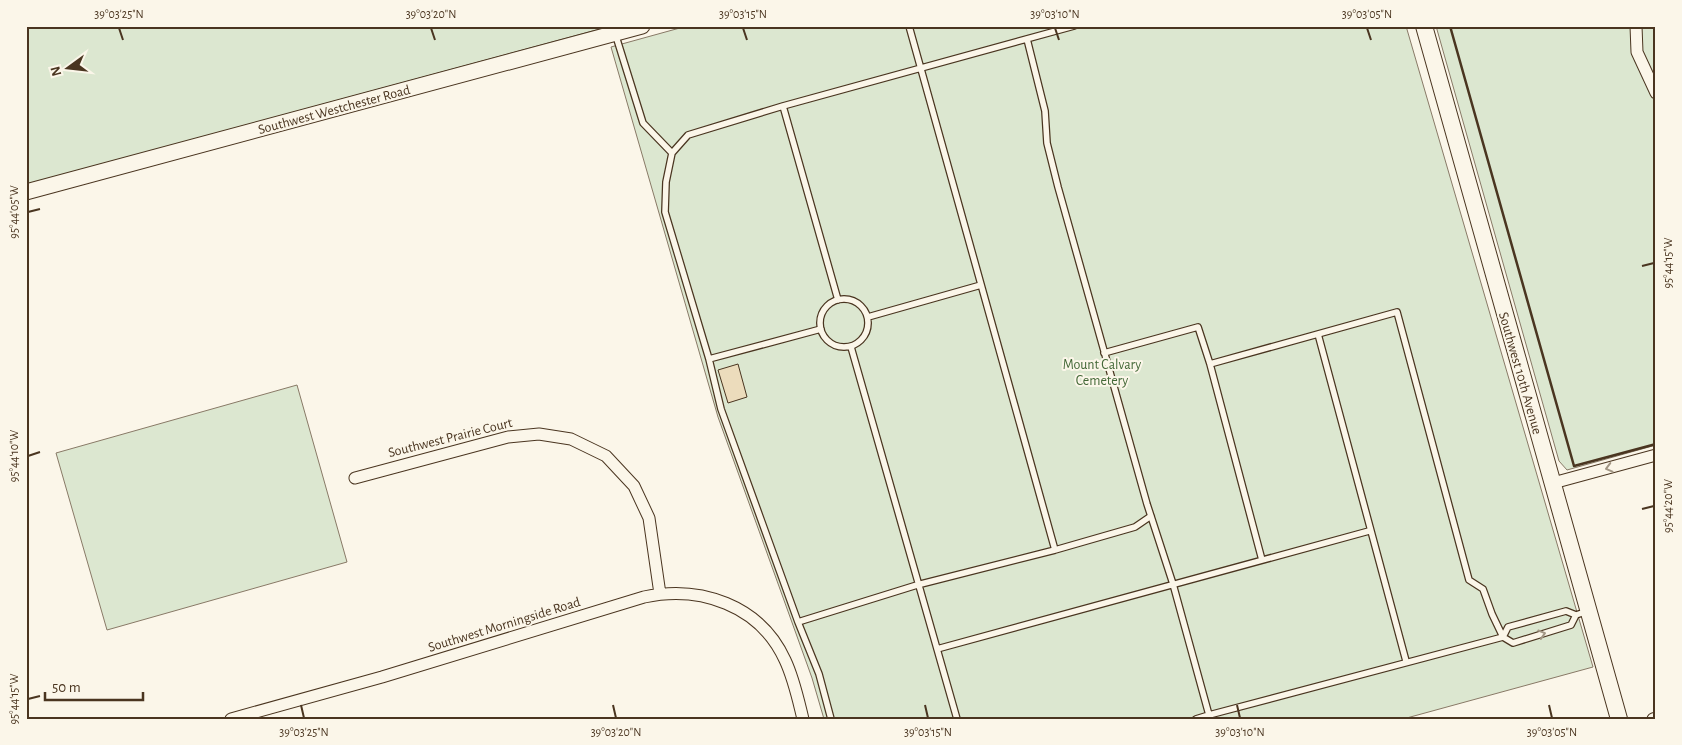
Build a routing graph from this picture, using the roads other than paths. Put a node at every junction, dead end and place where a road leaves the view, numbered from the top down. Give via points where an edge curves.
1 (642, 26) edge
2 (909, 26) edge
3 (1074, 26) edge
4 (1424, 26) edge
5 (1636, 26) edge
6 (615, 33) junction
7 (1027, 39) junction
8 (920, 69) junction
9 (1656, 93) edge
10 (784, 106) junction
11 (672, 153) junction
12 (26, 192) edge
13 (981, 286) junction
14 (838, 300) junction
15 (868, 317) junction
16 (821, 329) junction
17 (1318, 334) junction
18 (850, 347) junction
19 (1104, 353) junction
20 (709, 359) junction
21 (1210, 364) junction
22 (1656, 455) edge
23 (355, 478) dead end
24 (1552, 483) junction
25 (1151, 516) junction
26 (1370, 531) junction
27 (1056, 550) junction
28 (1262, 560) junction
29 (1173, 584) junction
30 (918, 585) junction
31 (660, 594) junction
32 (1582, 613) junction
33 (798, 622) junction
34 (1503, 637) junction
35 (937, 649) junction
36 (1406, 661) junction
37 (1209, 715) junction
38 (231, 719) edge
39 (803, 719) edge
40 (831, 719) edge
41 (957, 719) edge
42 (1196, 719) edge
43 (1619, 719) edge

1 - 6 street, Southwest Westchester Road
2 - 8 lane
3 - 7 lane
4 - 24 main road, Southwest 10th Avenue
5 - 9 street via 1637,52
6 - 11 lane via 643,122
6 - 12 street, Southwest Westchester Road
7 - 8 lane
7 - 19 lane via 1045,111 1047,142
8 - 10 lane
8 - 13 lane
10 - 11 lane via 688,135
10 - 14 lane
11 - 20 lane via 666,182 665,212
13 - 15 lane
13 - 27 lane
14 - 15 lane via 856,302
14 - 16 lane via 824,311
15 - 18 lane via 865,335
16 - 18 lane via 832,344
16 - 20 lane
17 - 21 lane
17 - 26 lane
17 - 34 lane via 1397,312 1469,580 1483,589
18 - 30 lane
19 - 21 lane via 1198,327
19 - 25 lane
20 - 33 lane via 721,409
21 - 28 lane
22 -> 24 street
23 - 31 street, Southwest Prairie Court via 508,436 539,434 571,439 606,456 634,486 649,518
24 - 32 main road, Southwest 10th Avenue
25 - 27 lane via 1135,527
25 - 29 lane
26 - 28 lane
26 - 36 lane
27 - 30 lane
28 - 29 lane
29 - 35 lane
29 - 37 lane
30 - 33 lane
30 - 35 lane
31 - 38 street, Southwest Morningside Road
31 - 39 street, Southwest Morningside Road via 699,594 726,603 747,615 775,643 793,682
32 - 34 lane via 1566,611 1508,628
34 -> 32 lane via 1513,643 1571,625
32 - 43 main road, Southwest 10th Avenue
33 - 40 lane via 819,674
34 - 36 lane
35 - 41 lane
36 - 37 lane
37 - 42 lane

